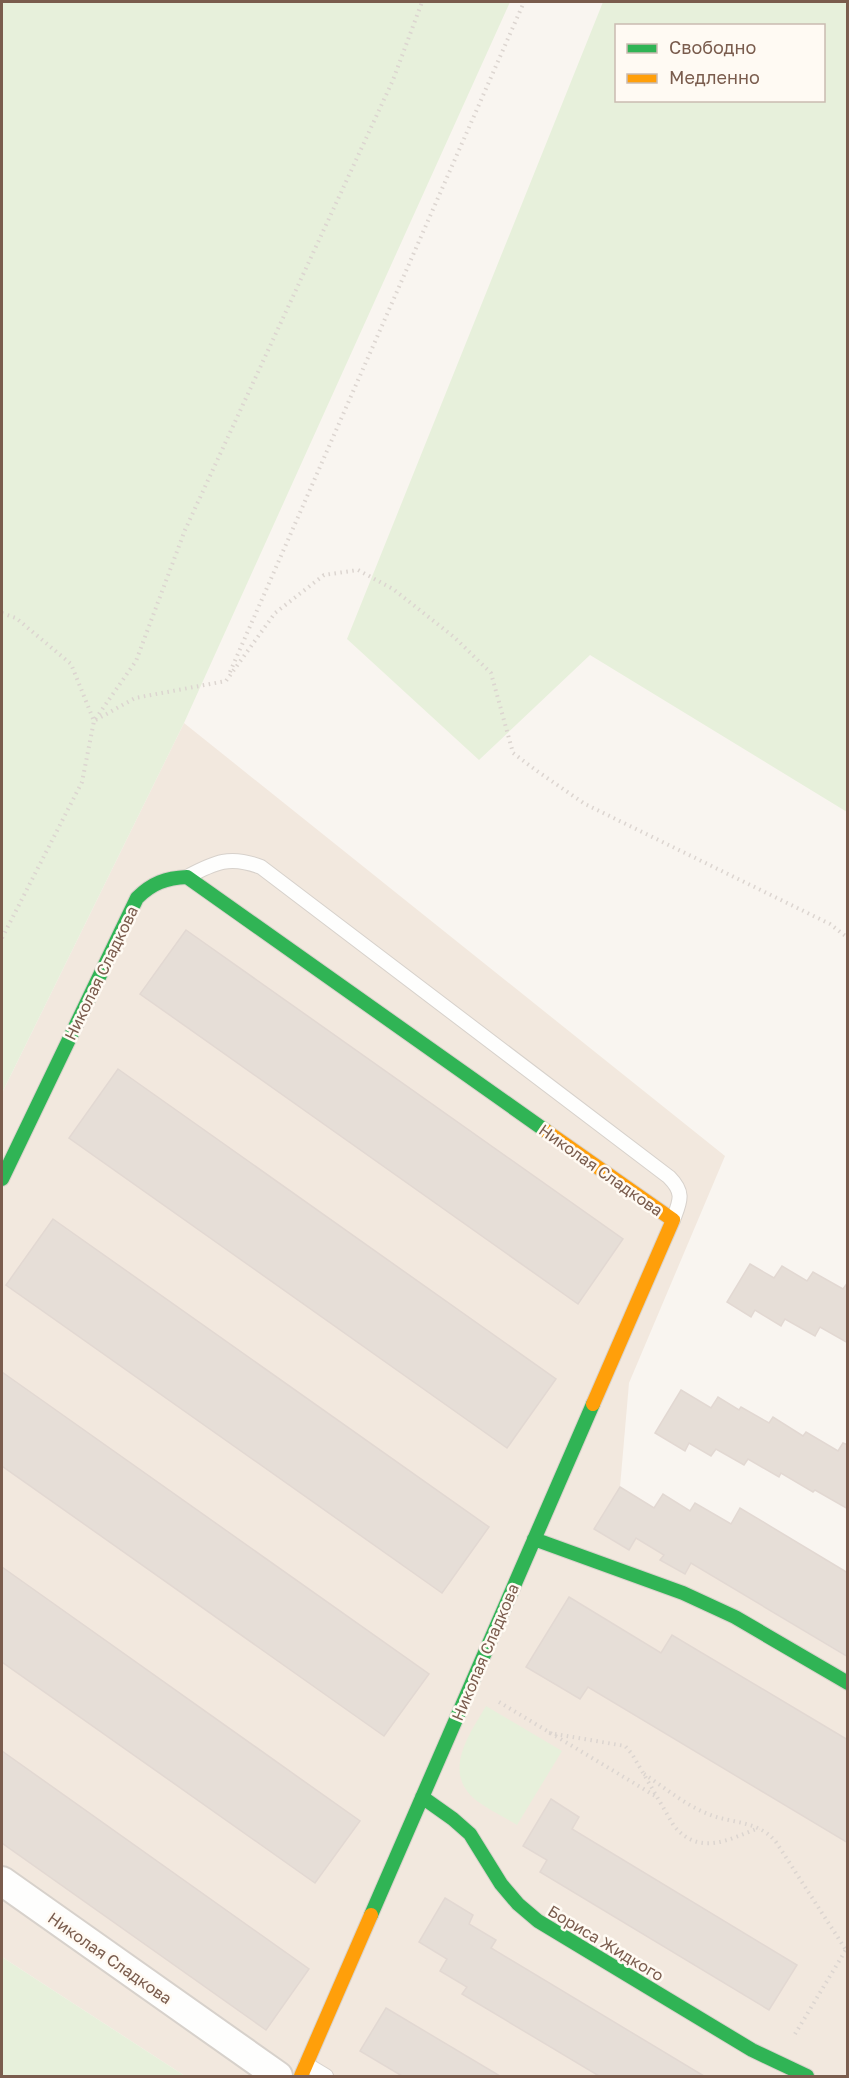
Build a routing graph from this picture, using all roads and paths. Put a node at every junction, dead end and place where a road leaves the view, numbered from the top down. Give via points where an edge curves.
1 (422, 2) edge
2 (524, 2) edge
3 (2, 613) edge
4 (226, 681) junction
5 (94, 721) junction
6 (187, 877) junction
7 (2, 938) edge
8 (848, 938) edge
9 (2, 1179) edge
10 (673, 1220) junction
11 (534, 1539) junction
12 (848, 1683) edge
13 (471, 1686) junction
14 (549, 1733) junction
15 (644, 1774) junction
16 (422, 1797) junction
17 (657, 1798) junction
18 (760, 1828) junction
19 (2, 1881) edge
20 (847, 1949) edge
21 (778, 2063) junction
22 (304, 2070) edge
23 (278, 2076) edge
24 (326, 2076) edge
25 (807, 2076) edge

1 - 5 path via 393,80 185,530 136,661
2 - 4 path
3 - 5 path via 16,618 71,664
4 - 5 path via 135,698
4 - 8 path via 275,613 324,576 358,570 393,589 454,637 491,673 513,753 585,804 830,924
5 - 7 path via 82,782
6 - 9 street, Николая Сладкова via 160,880 137,898
6 - 10 street, Николая Сладкова
6 - 10 lane via 220,861 246,861 261,867 669,1177 678,1185 680,1194
10 - 11 street, Николая Сладкова
11 - 12 street via 683,1593 735,1617
11 - 13 street, Николая Сладкова
13 - 14 path
13 - 16 street, Николая Сладкова
14 - 15 path via 625,1746
14 - 17 path
15 - 17 path
15 - 18 path via 707,1814
16 - 21 street, Бориса Жидкого via 468,1832 505,1890 538,1921
16 - 22 street, Николая Сладкова
17 - 18 path via 680,1833 700,1843 715,1844
18 - 20 path via 776,1842
19 - 23 street, Николая Сладкова
20 - 21 path
21 - 25 street, Бориса Жидкого
22 - 24 lane

